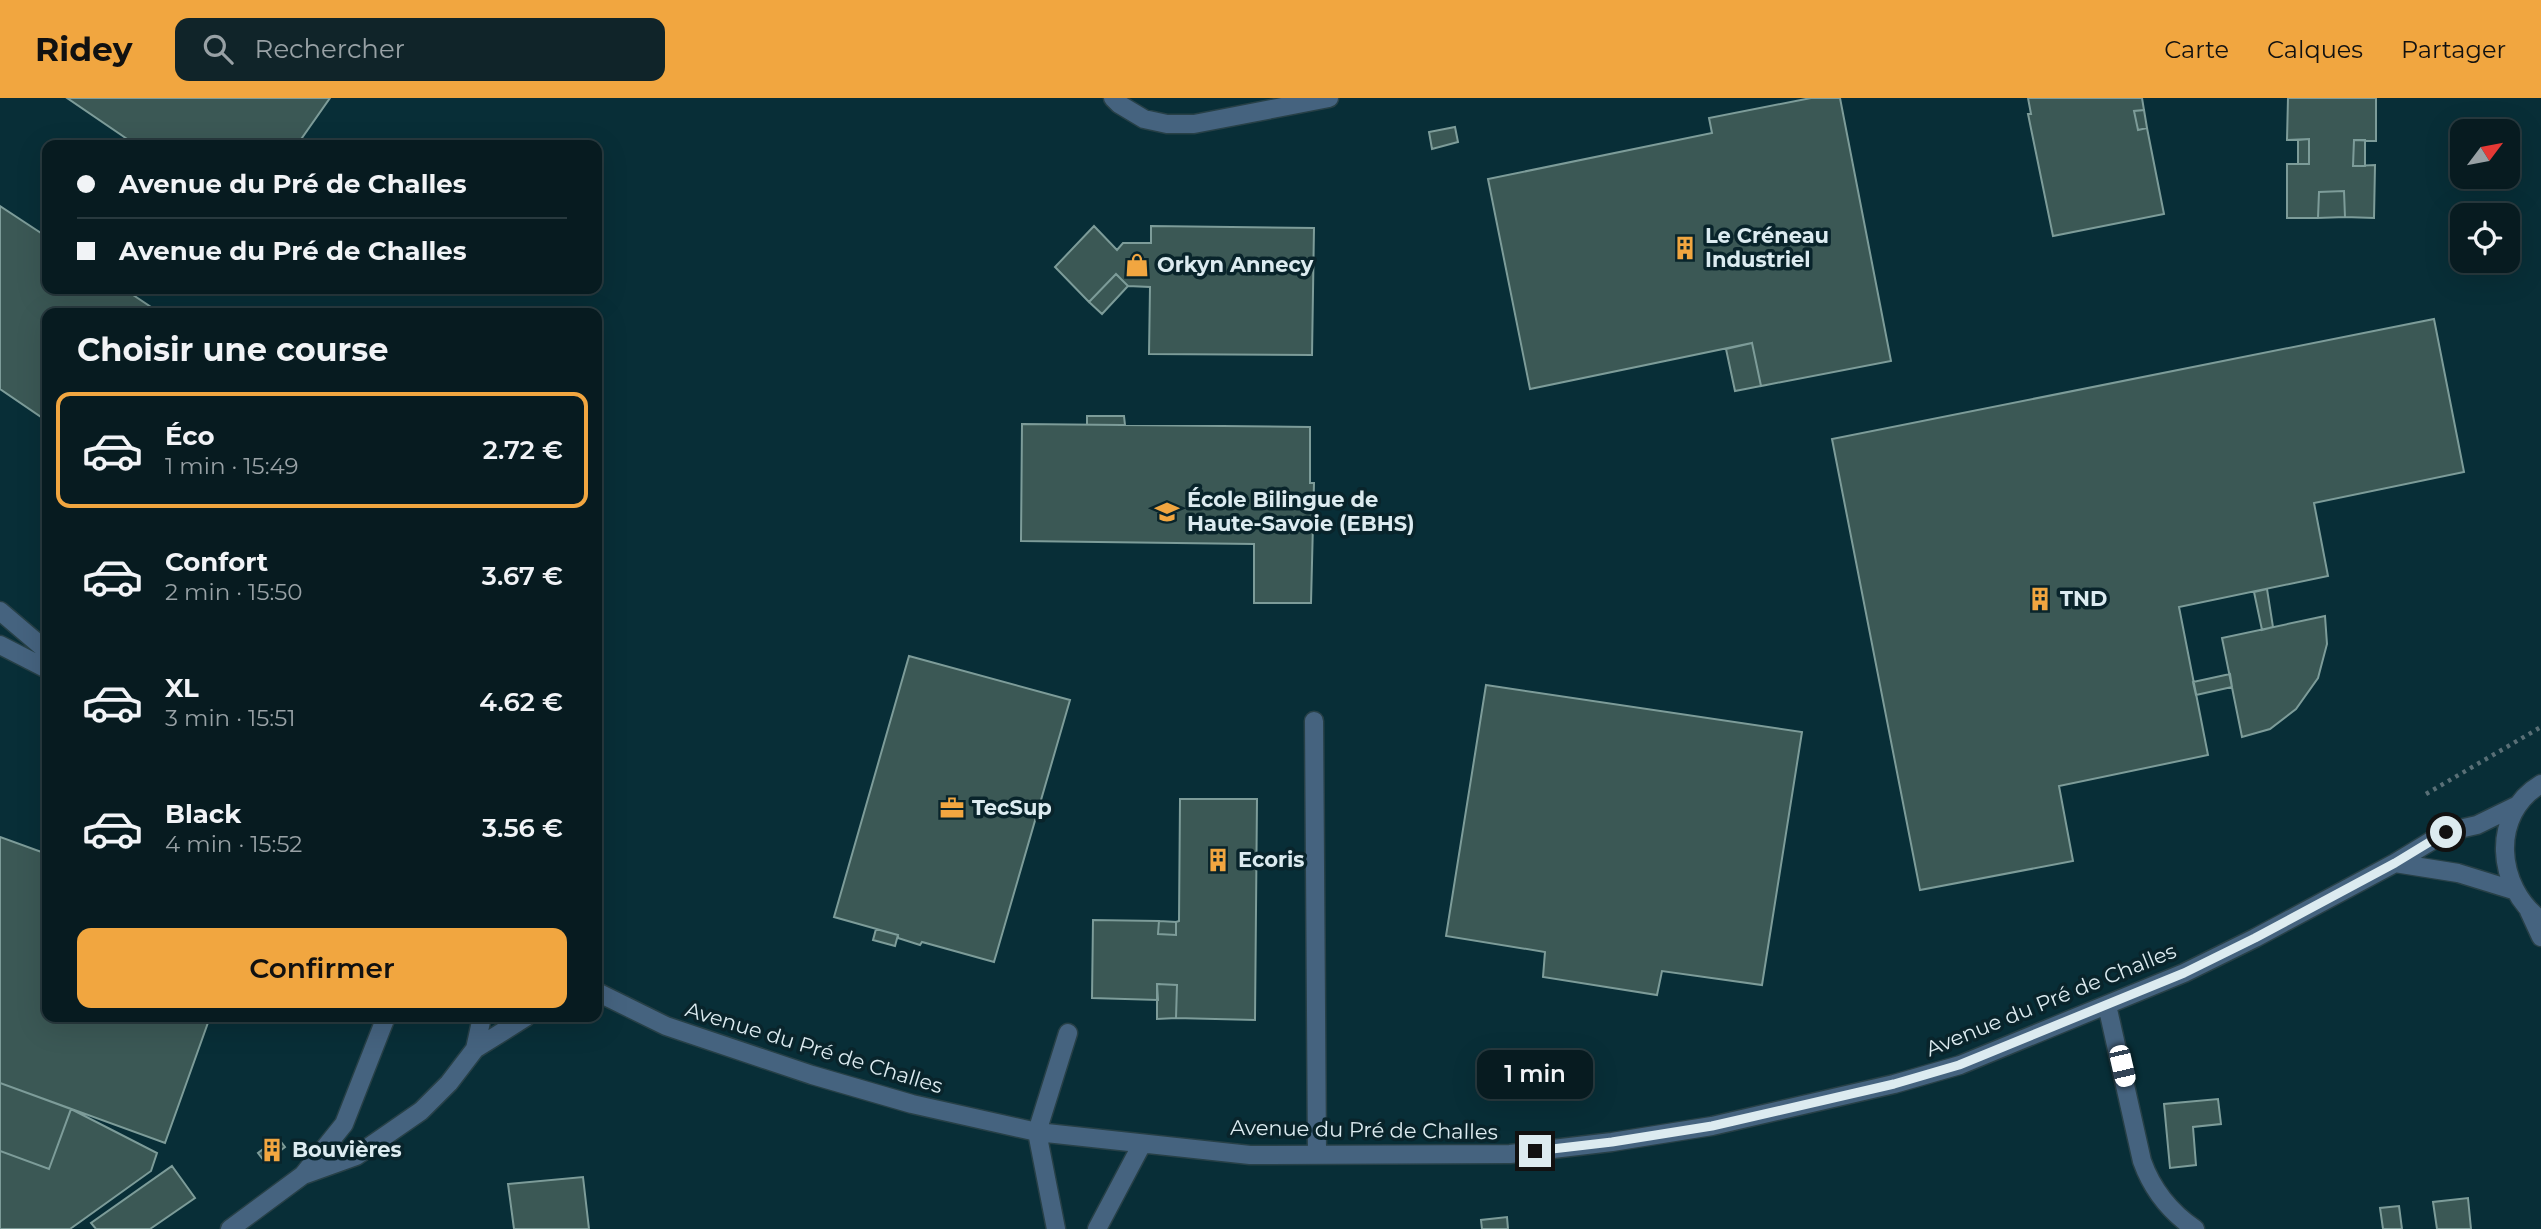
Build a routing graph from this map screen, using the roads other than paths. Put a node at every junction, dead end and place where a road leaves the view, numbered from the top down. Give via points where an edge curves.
1 (1113, 98) edge
2 (1329, 98) edge
3 (0, 611) edge
4 (0, 645) edge
5 (42, 647) edge
6 (42, 666) edge
7 (1314, 721) dead end
8 (2541, 784) edge
9 (2518, 805) junction
10 (2395, 863) junction
11 (2513, 890) junction
12 (2535, 915) edge
13 (2541, 937) edge
14 (602, 994) edge
15 (2107, 1005) junction
16 (384, 1022) edge
17 (481, 1022) edge
18 (518, 1022) edge
19 (1068, 1034) dead end
20 (475, 1049) junction
21 (1037, 1132) junction
22 (1142, 1144) junction
23 (1317, 1155) junction
24 (303, 1175) junction
25 (230, 1229) edge
26 (1056, 1229) edge
27 (1097, 1229) edge
28 (2195, 1229) edge

1 - 2 street via 1144,119 1167,124 1194,124
3 - 5 street
4 - 6 street
7 - 23 street
8 - 9 street
9 - 10 street, Avenue du Pré de Challes via 2477,825 2446,832
9 - 11 street via 2506,832 2505,862
10 - 11 street via 2458,873
10 - 15 street, Avenue du Pré de Challes via 2255,938
11 - 12 street
12 - 13 street
14 - 21 street, Avenue du Pré de Challes via 666,1026 812,1075 912,1104
15 - 23 street, Avenue du Pré de Challes via 1959,1065 1712,1126 1510,1154
15 - 28 street via 2141,1161 2167,1204
16 - 24 street via 344,1124
17 - 20 street
18 - 20 street
19 - 21 street
20 - 24 street via 421,1111 356,1156
21 - 22 street, Avenue du Pré de Challes
21 - 26 street
22 - 23 street, Avenue du Pré de Challes via 1250,1155
22 - 27 street
24 - 25 street

